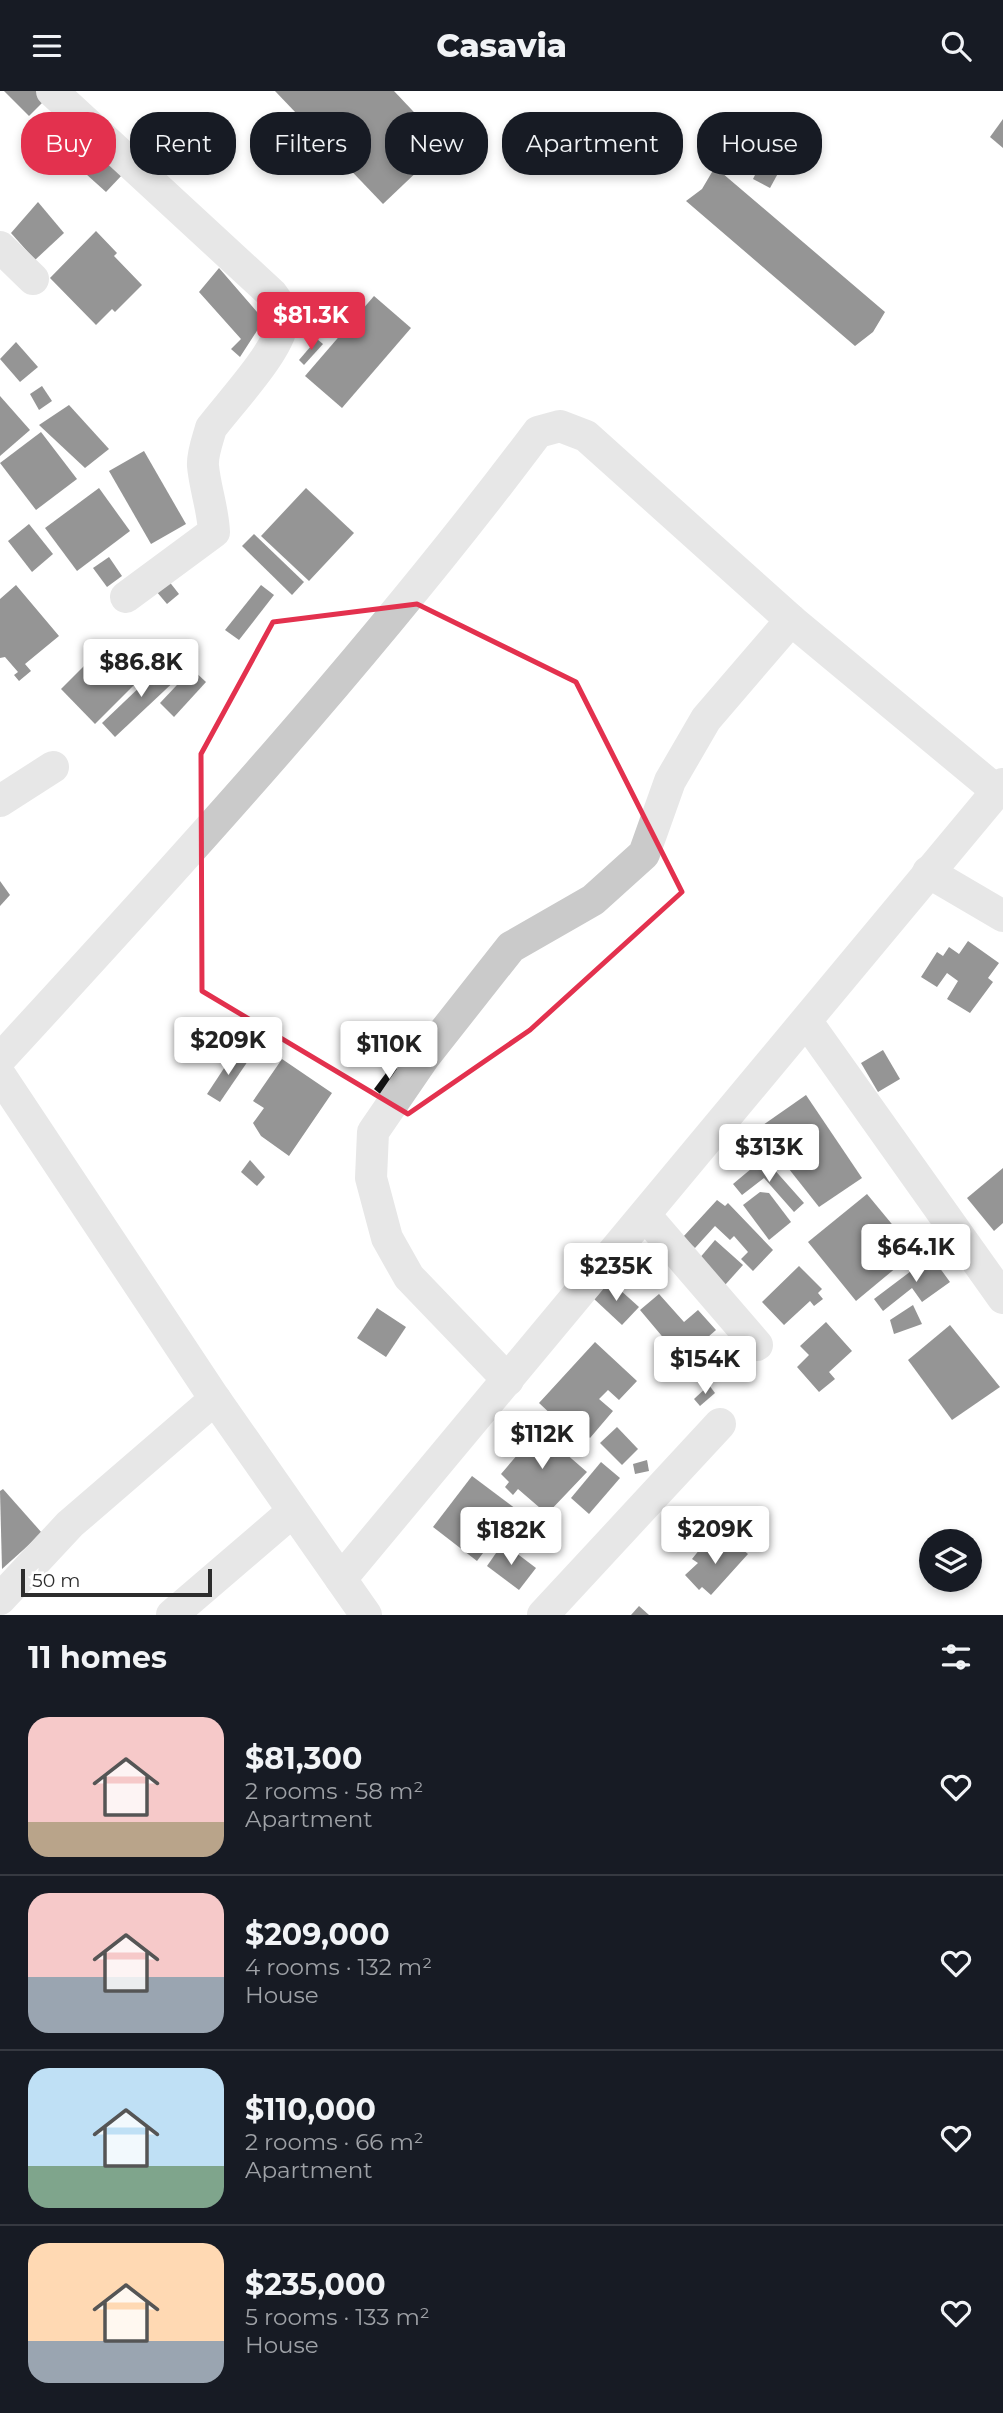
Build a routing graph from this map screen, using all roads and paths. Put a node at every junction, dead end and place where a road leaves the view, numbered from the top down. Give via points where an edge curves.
1 (52, 91) edge
2 (0, 247) edge
3 (33, 279) dead end
4 (126, 597) dead end
5 (791, 621) junction
6 (52, 767) dead end
7 (1000, 787) edge
8 (0, 801) edge
9 (929, 872) junction
10 (1003, 916) edge
11 (807, 1022) junction
12 (0, 1059) edge
13 (0, 1075) edge
14 (645, 1215) junction
15 (1003, 1298) edge
16 (757, 1345) dead end
17 (508, 1380) junction
18 (215, 1399) junction
19 (720, 1425) dead end
20 (292, 1512) junction
21 (341, 1579) junction
22 (0, 1599) edge
23 (172, 1615) edge
24 (366, 1615) edge
25 (543, 1615) edge

1 - 4 street via 272,294 282,314 282,328 273,347 211,428 206,442 202,463 214,532
2 - 3 street
5 - 7 street
5 - 12 street via 586,436 560,426 538,432 452,546 222,817
5 - 17 street via 706,719 670,781 644,853 593,900 511,947 425,1056 373,1132 371,1178 387,1238 409,1277
6 - 8 street
7 - 9 street
9 - 10 street
9 - 11 street
11 - 14 street
11 - 15 street
13 - 18 street
14 - 16 street
14 - 17 street
17 - 21 street
18 - 20 street
18 - 22 street via 70,1524
19 - 25 street
20 - 21 street
20 - 23 street
21 - 24 street

